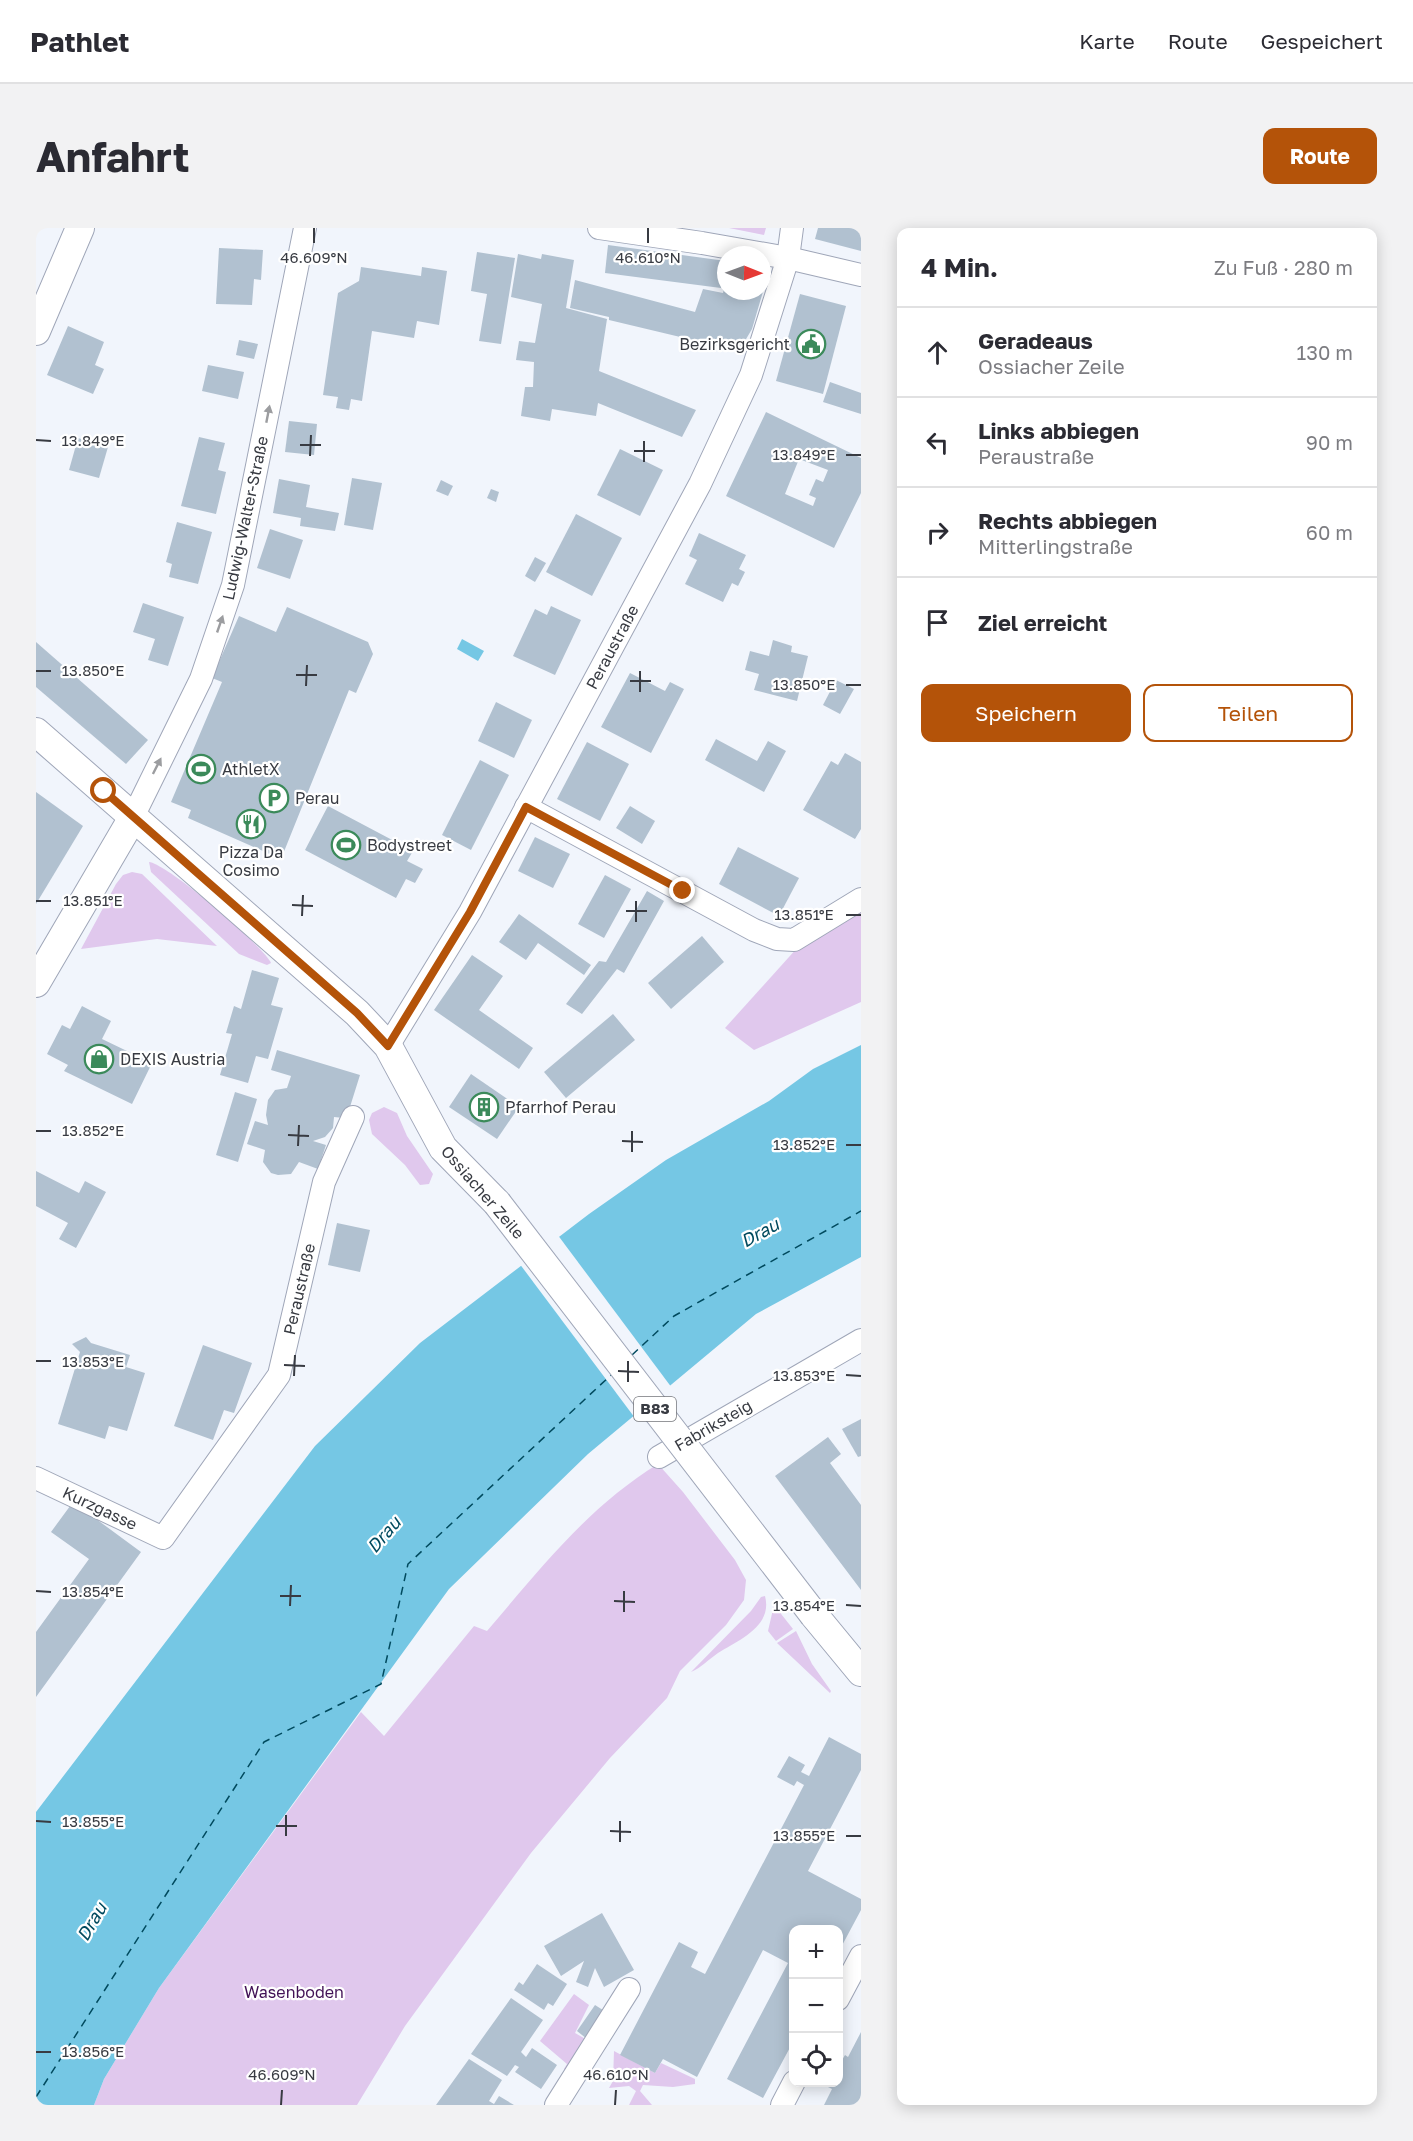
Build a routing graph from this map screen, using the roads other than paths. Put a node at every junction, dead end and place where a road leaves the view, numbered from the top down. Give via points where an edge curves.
1 (80, 228) edge
2 (305, 228) edge
3 (599, 228) edge
4 (792, 228) edge
5 (788, 258) junction
6 (861, 275) edge
7 (36, 331) edge
8 (36, 732) edge
9 (526, 807) junction
10 (132, 819) junction
11 (861, 900) edge
12 (40, 969) edge
13 (388, 1046) junction
14 (353, 1117) dead end
15 (861, 1340) edge
16 (659, 1457) dead end
17 (36, 1478) edge
18 (163, 1538) joint
19 (861, 1672) edge
20 (861, 1956) edge
21 (630, 1989) dead end
22 (843, 1990) edge
23 (791, 2087) edge
24 (556, 2105) edge
25 (782, 2105) edge

1 - 7 main road
10 -> 2 street, Ludwig-Walter-Straße via 201,679 233,585
3 - 5 street
4 - 5 street, Peraustraße
5 - 6 street
5 - 9 street, Peraustraße via 751,375 700,484
8 - 10 main road, Ossiacher Zeile / B83
9 - 11 street via 777,939 794,940
9 - 13 street, Peraustraße via 470,912
10 - 12 main road, Ludwig-Walter-Straße
10 - 13 main road, Ossiacher Zeile / B83 via 357,1013
13 - 19 main road, Ossiacher Zeile / B83, bridge via 443,1148 497,1203
14 - 18 street, Peraustraße via 324,1182 279,1375
15 - 16 street, Fabriksteig
17 - 18 street, Kurzgasse
20 - 22 street
21 - 24 street
23 - 25 street

